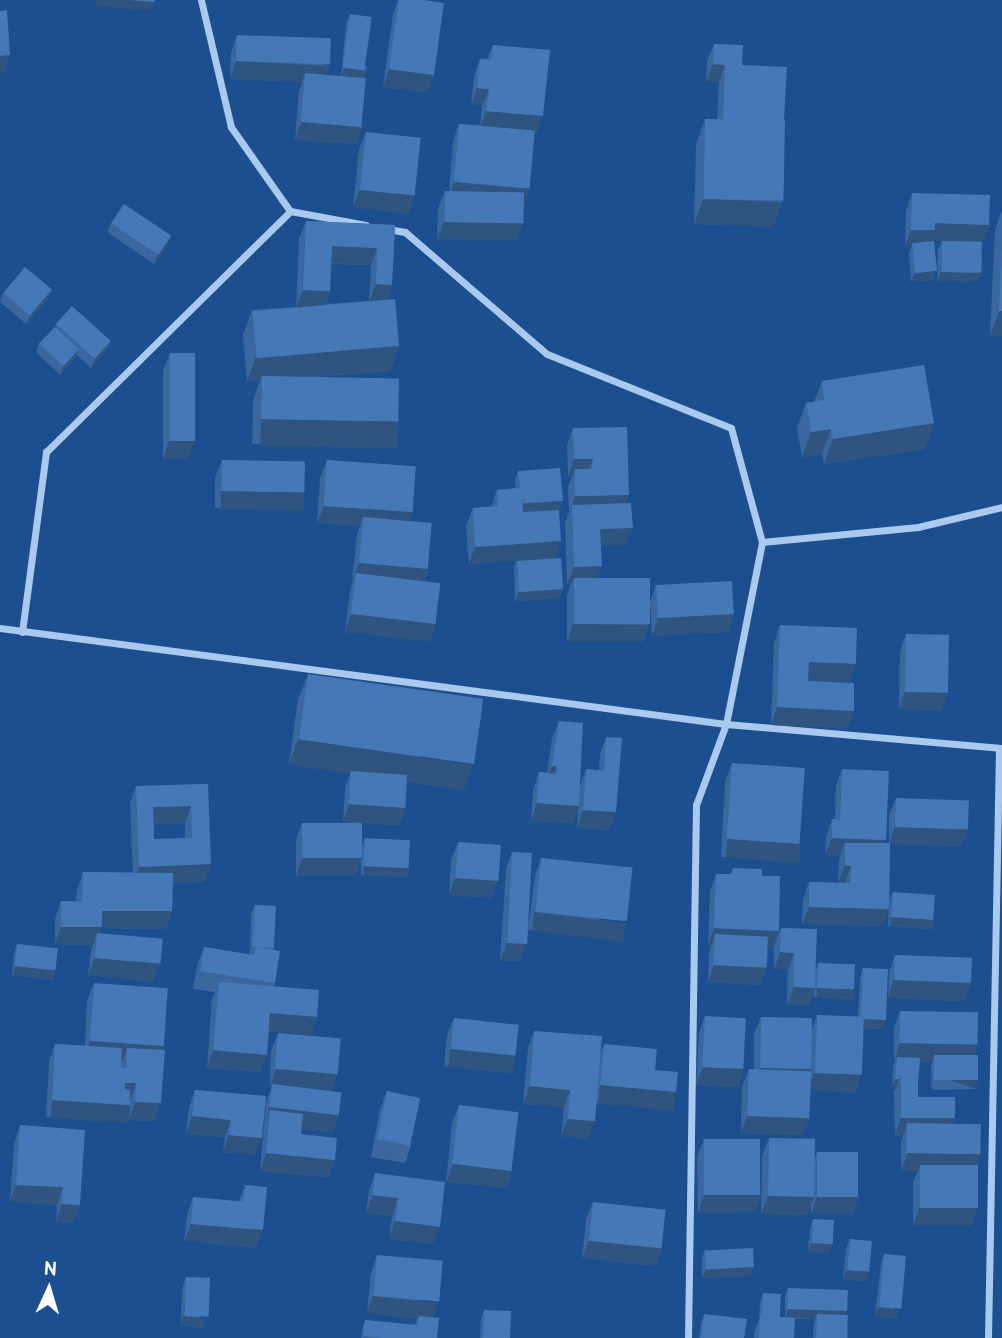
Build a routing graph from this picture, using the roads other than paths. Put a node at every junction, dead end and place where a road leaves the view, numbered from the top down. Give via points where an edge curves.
1 (201, 0) edge
2 (290, 211) junction
3 (1002, 507) edge
4 (762, 542) junction
5 (0, 628) edge
6 (22, 632) junction
7 (726, 724) junction
8 (1001, 748) edge
9 (688, 1338) edge
10 (988, 1338) edge

1 - 2 street via 231,127
2 - 4 street via 405,232 547,354 731,428
2 - 6 street via 47,452
3 - 4 street via 918,527
4 - 7 street
5 - 6 street
6 - 7 street
7 - 8 street
7 - 9 street via 696,805
8 - 10 street

